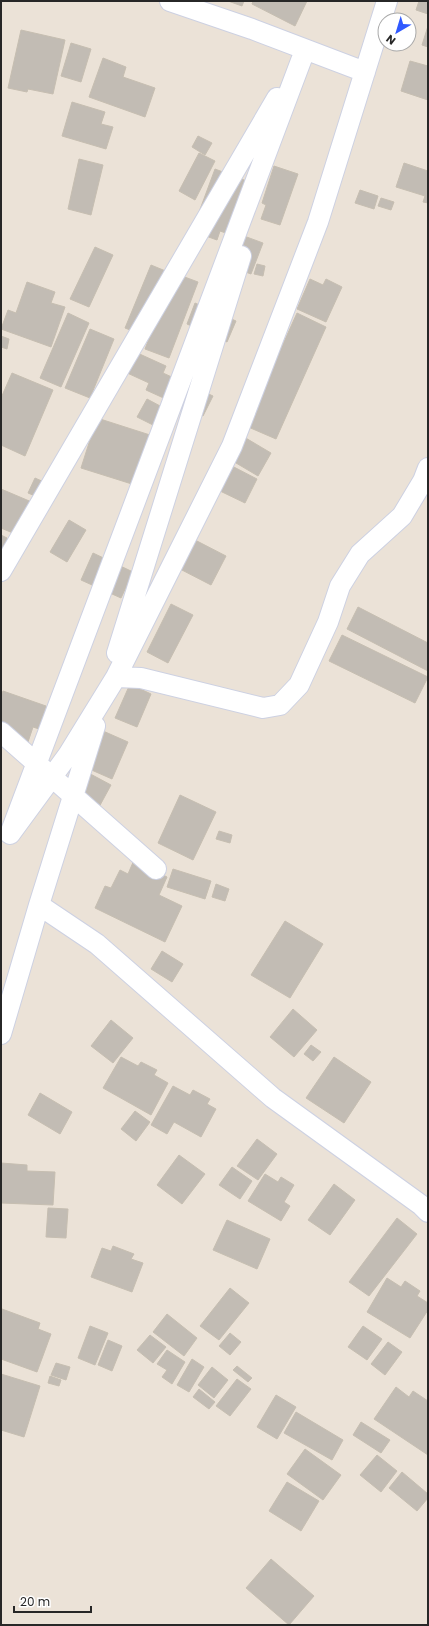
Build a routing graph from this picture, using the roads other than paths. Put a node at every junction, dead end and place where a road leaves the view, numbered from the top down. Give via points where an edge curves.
1 (170, 1) edge
2 (387, 1) edge
3 (305, 50) junction
4 (365, 72) junction
5 (428, 468) edge
6 (1, 571) edge
7 (116, 677) junction
8 (1, 732) edge
9 (156, 870) dead end
10 (39, 905) junction
11 (1, 1034) edge
12 (428, 1212) edge

1 - 3 street
2 - 4 street
3 - 4 street
3 - 6 street
3 - 7 street via 10,834 68,755
3 - 10 street
4 - 7 street via 318,222 232,446
5 - 7 street via 402,516 360,554 352,566 340,586 328,622 299,685 280,705 263,708 141,678
8 - 9 street
10 - 11 street
10 - 12 street via 97,944 273,1098

